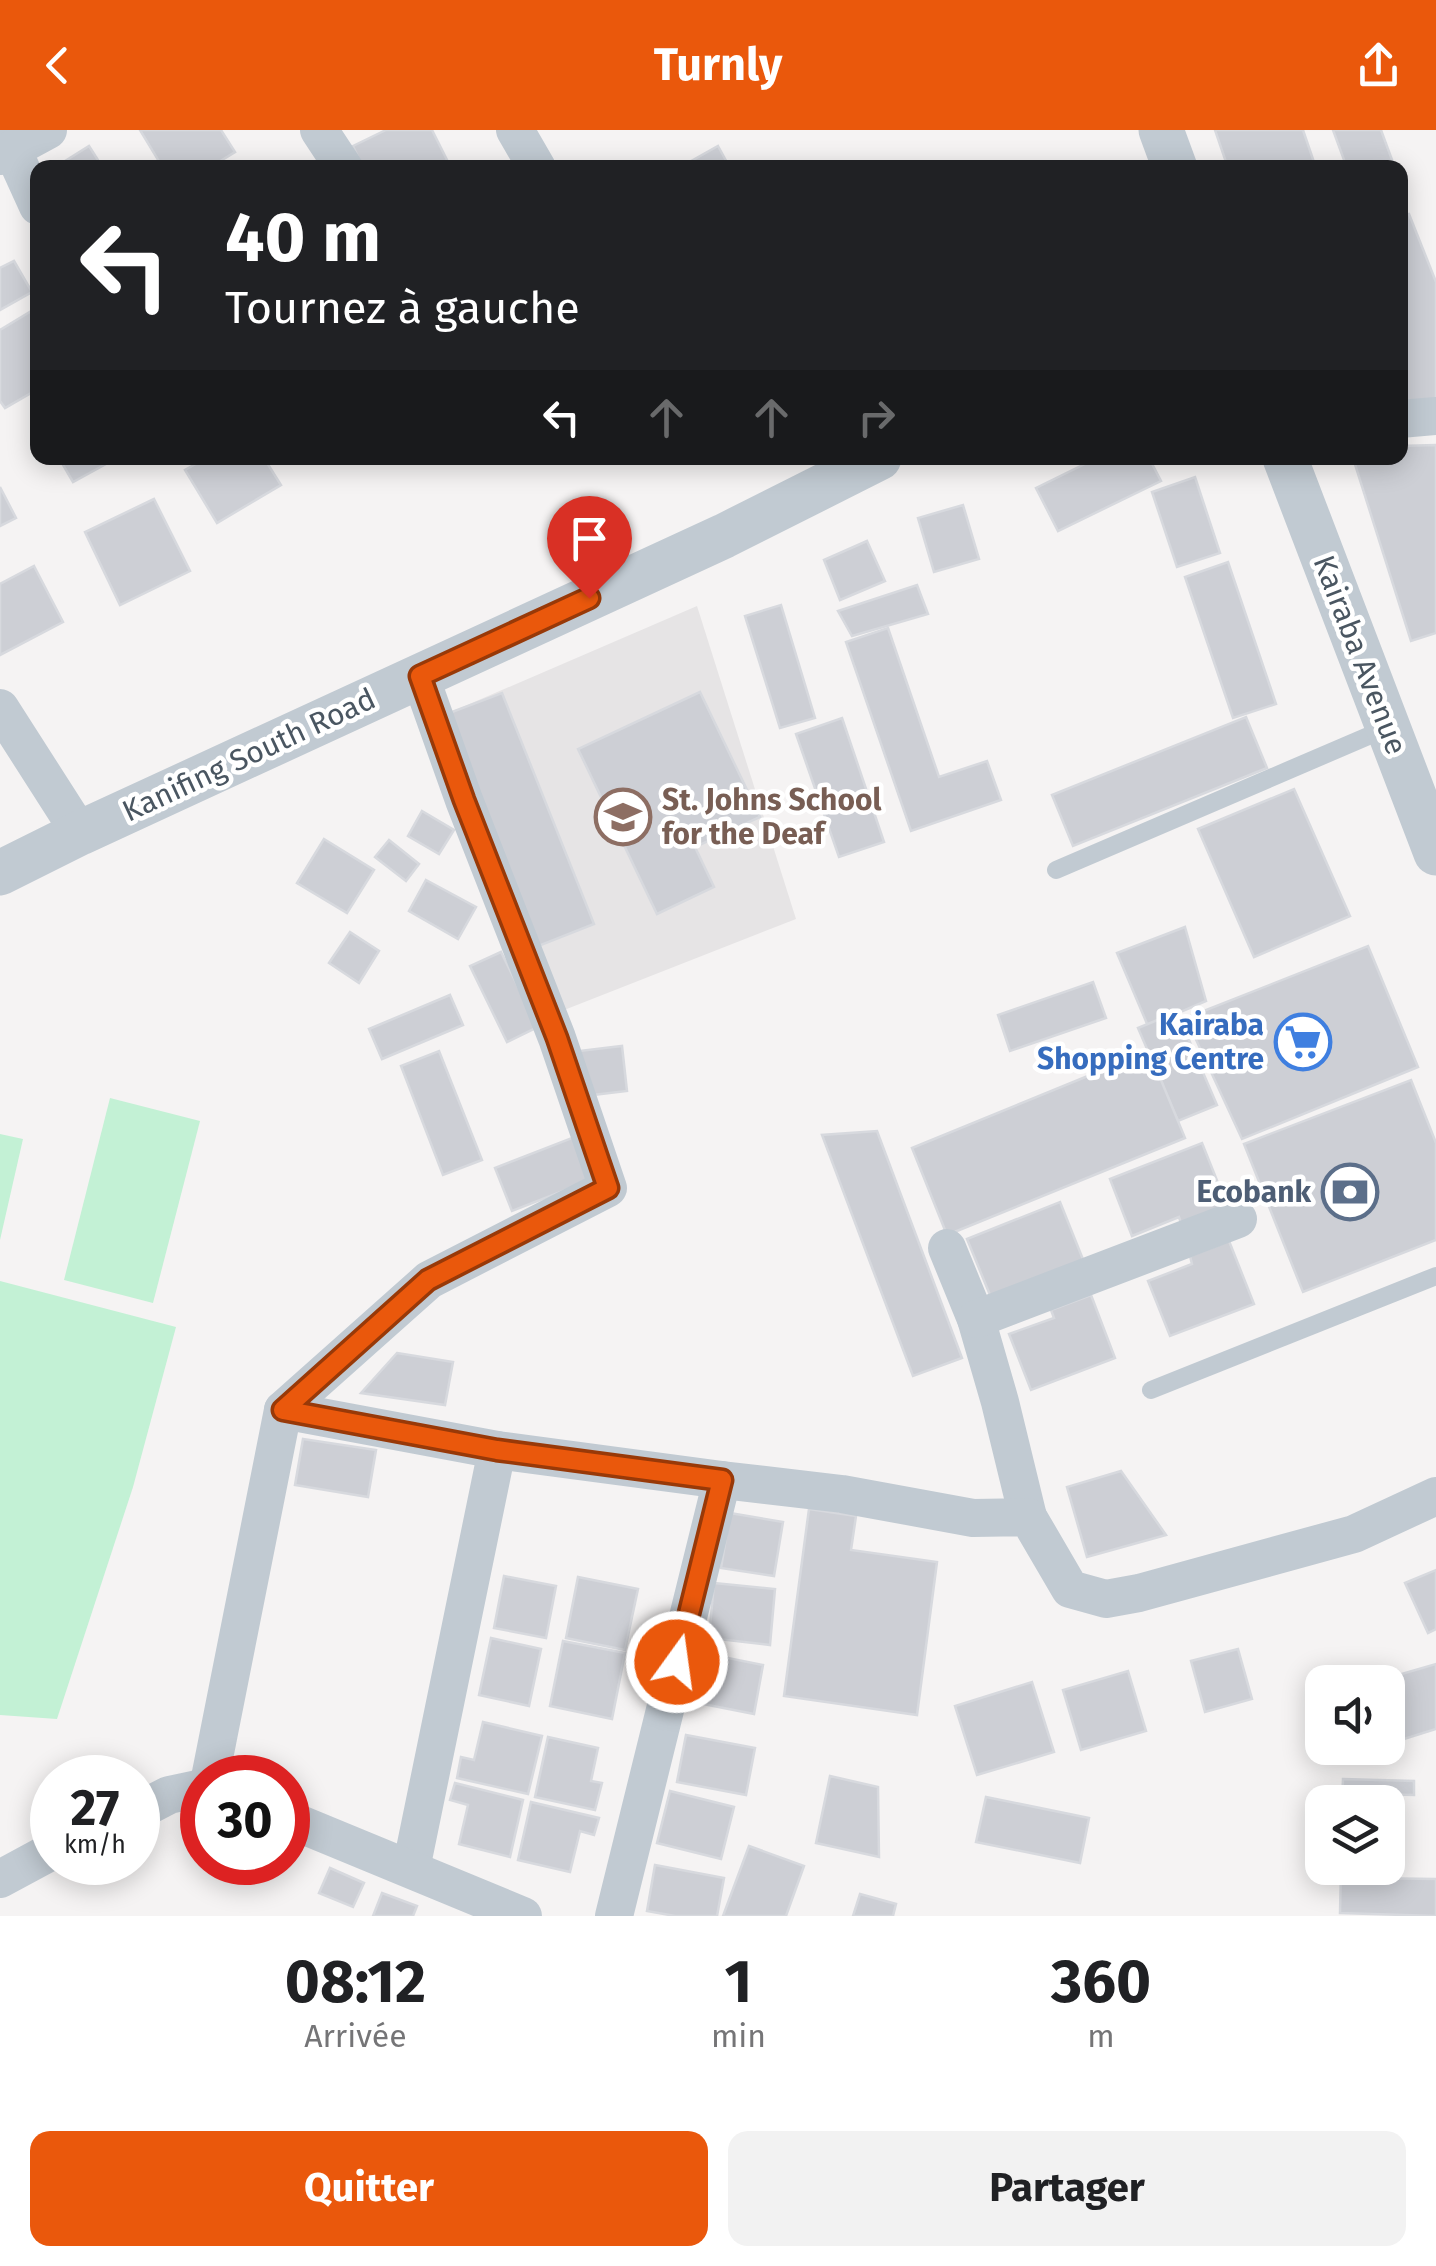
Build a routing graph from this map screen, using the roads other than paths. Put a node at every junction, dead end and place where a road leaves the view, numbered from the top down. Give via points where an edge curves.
1 (48, 130) edge
2 (319, 130) edge
3 (515, 130) edge
4 (1161, 130) edge
5 (4, 145) edge
6 (339, 160) edge
7 (532, 160) edge
8 (1172, 160) edge
9 (30, 192) edge
10 (1436, 416) edge
11 (1408, 418) edge
12 (865, 465) edge
13 (1288, 465) edge
14 (420, 676) junction
15 (0, 708) edge
16 (1388, 728) junction
17 (80, 833) junction
18 (1436, 854) edge
19 (1056, 870) dead end
20 (0, 873) edge
21 (1238, 1219) dead end
22 (946, 1248) dead end
23 (1436, 1276) edge
24 (976, 1319) junction
25 (1151, 1390) dead end
26 (283, 1410) junction
27 (497, 1450) junction
28 (722, 1480) junction
29 (1436, 1496) edge
30 (1028, 1517) junction
31 (215, 1755) edge
32 (310, 1828) edge
33 (30, 1863) edge
34 (411, 1869) junction
35 (0, 1879) edge
36 (524, 1916) edge
37 (614, 1916) edge

1 - 5 street
2 - 6 street
3 - 7 street
4 - 8 street
5 - 9 street
10 - 11 street
12 - 14 street, Kanifing South Road
13 - 16 street, Kairaba Avenue
14 - 17 street, Kanifing South Road
14 - 26 street via 608,1188 428,1280
15 - 17 street
16 - 18 street, Kairaba Avenue
16 - 19 lane
17 - 20 street, Kanifing South Road
21 - 24 street
22 - 24 street
23 - 25 lane
24 - 30 street
26 - 27 street
26 - 31 street
27 - 28 street
27 - 34 street
28 - 30 street via 973,1518
28 - 37 street
29 - 30 street via 1354,1534 1106,1599 1070,1590
32 - 34 street
33 - 35 street
34 - 36 street

